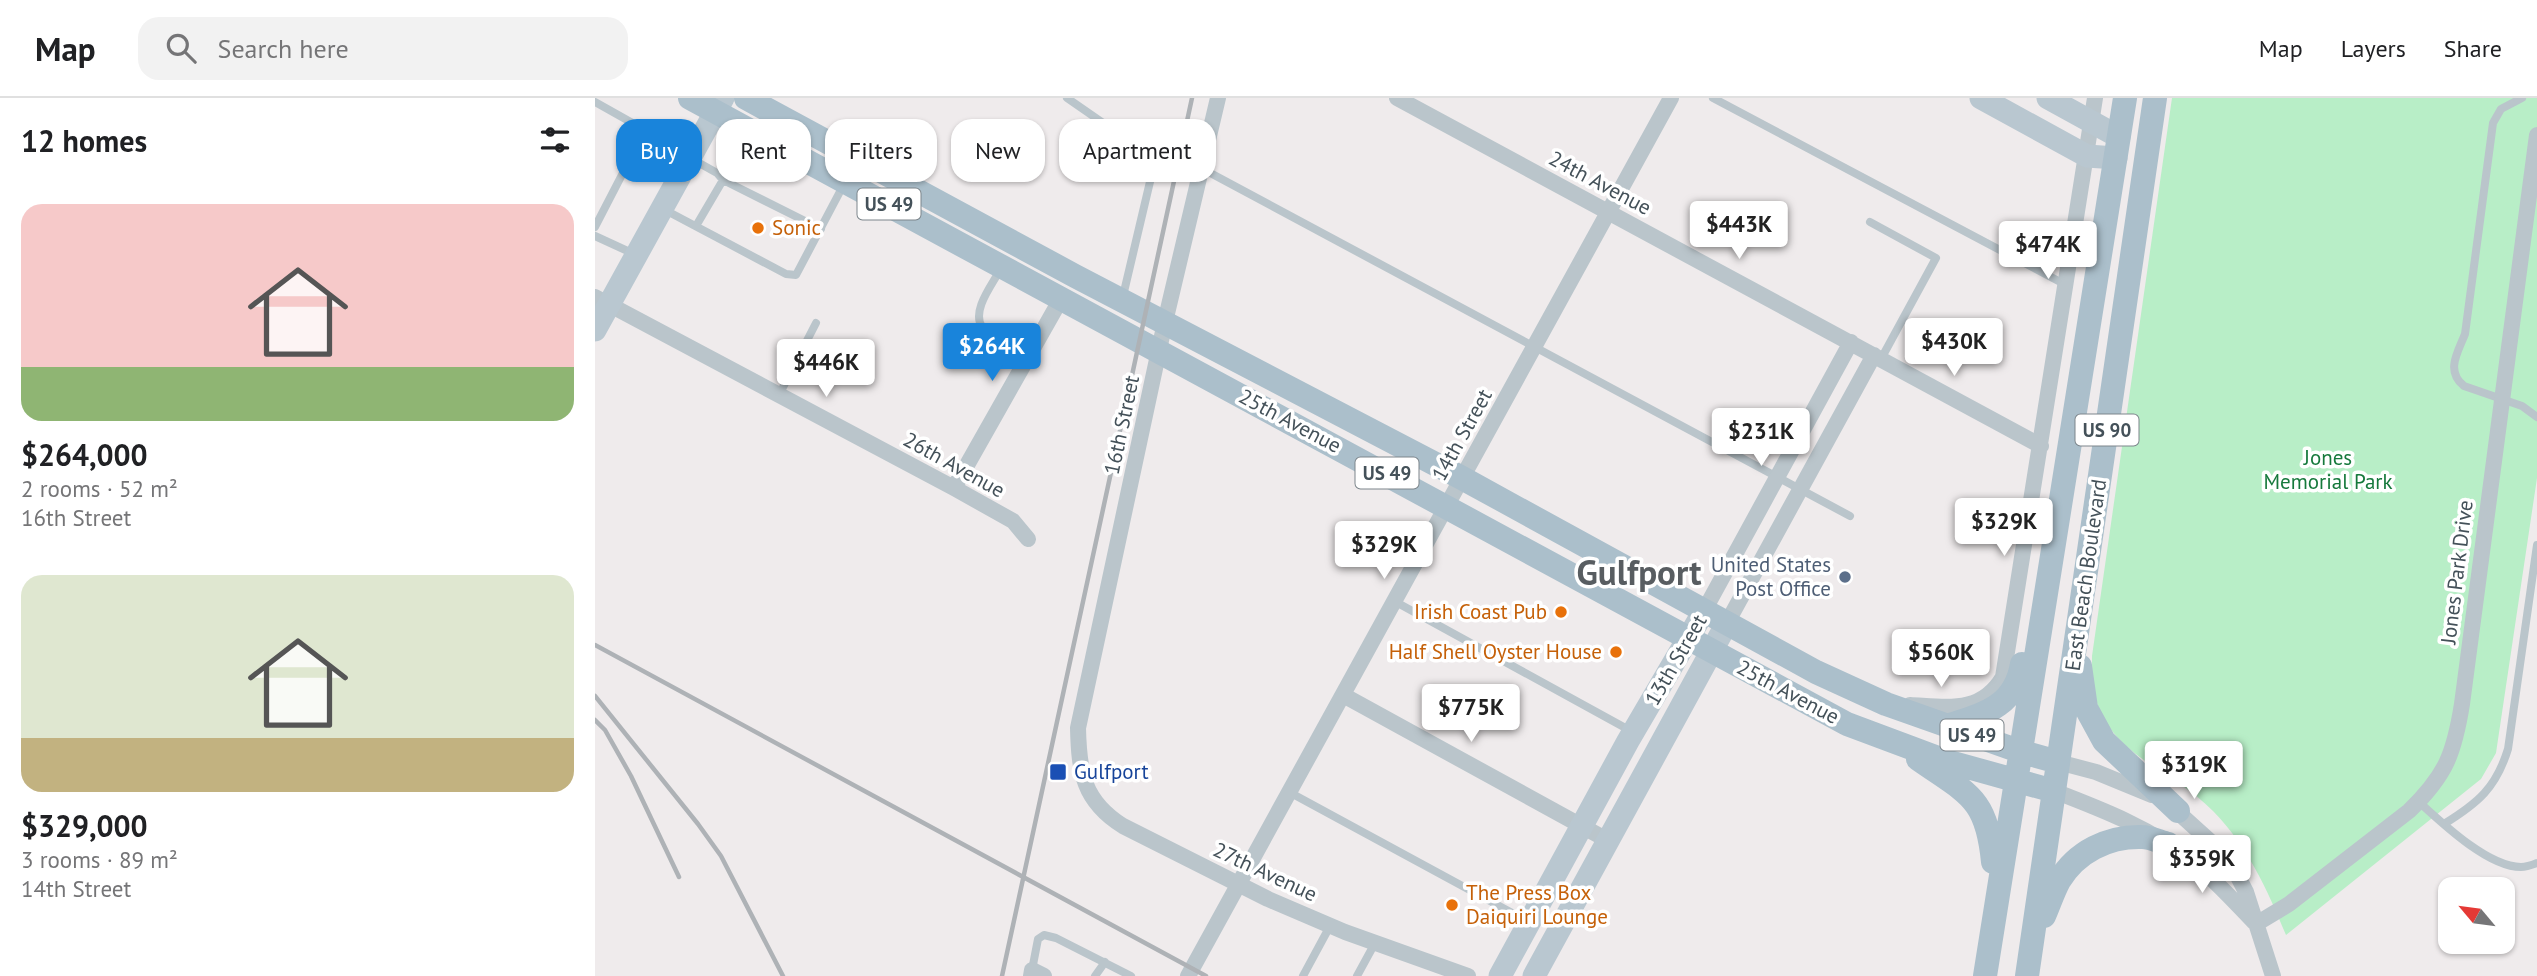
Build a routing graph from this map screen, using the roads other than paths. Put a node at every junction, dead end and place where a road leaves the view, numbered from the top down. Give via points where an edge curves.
1 (690, 98) edge
2 (746, 98) edge
3 (1067, 98) edge
4 (1218, 98) edge
5 (1397, 98) edge
6 (1671, 98) edge
7 (1713, 98) edge
8 (1981, 98) edge
9 (2048, 98) edge
10 (2095, 98) edge
11 (2125, 98) edge
12 (2155, 98) edge
13 (2522, 98) edge
14 (596, 101) edge
15 (719, 105) edge
16 (1213, 119) edge
17 (2092, 122) junction
18 (2537, 135) edge
19 (702, 136) edge
20 (2118, 148) junction
21 (2087, 156) junction
22 (825, 168) edge
23 (1216, 177) edge
24 (677, 182) edge
25 (722, 182) edge
26 (727, 182) edge
27 (845, 182) edge
28 (848, 182) edge
29 (1198, 182) edge
30 (662, 209) junction
31 (1609, 212) junction
32 (1870, 222) dead end
33 (696, 226) junction
34 (595, 228) edge
35 (821, 229) junction
36 (595, 236) edge
37 (636, 255) junction
38 (1003, 265) junction
39 (2066, 286) junction
40 (1062, 297) junction
41 (1122, 299) junction
42 (602, 301) edge
43 (1165, 321) junction
44 (2090, 321) junction
45 (816, 323) dead end
46 (595, 330) edge
47 (1851, 342) junction
48 (1534, 348) junction
49 (1159, 351) junction
50 (1031, 353) junction
51 (1878, 357) junction
52 (779, 395) junction
53 (2501, 397) junction
54 (2537, 417) edge
55 (2041, 446) junction
56 (1777, 477) junction
57 (1462, 478) junction
58 (954, 488) junction
59 (1800, 489) junction
60 (1447, 506) junction
61 (1850, 516) dead end
62 (1028, 539) dead end
63 (2537, 545) edge
64 (1394, 601) junction
65 (1704, 611) junction
66 (1727, 623) junction
67 (1689, 638) junction
68 (2076, 644) junction
69 (1711, 650) junction
70 (1343, 695) junction
71 (1886, 704) junction
72 (1947, 726) junction
73 (1633, 733) junction
74 (1892, 741) junction
75 (2019, 751) junction
76 (1079, 762) joint
77 (2058, 762) junction
78 (2014, 778) junction
79 (2054, 791) junction
80 (1289, 792) junction
81 (2419, 802) junction
82 (2178, 811) junction
83 (2444, 824) junction
84 (1581, 825) junction
85 (1609, 841) junction
86 (2168, 844) junction
87 (2537, 863) edge
88 (1238, 885) junction
89 (1996, 896) junction
90 (1528, 922) junction
91 (2256, 924) junction
92 (1331, 926) junction
93 (1375, 943) junction
94 (2031, 946) junction
95 (1105, 962) junction
96 (1036, 974) edge
97 (1095, 976) edge
98 (1131, 976) edge
99 (1188, 976) edge
100 (1303, 976) edge
101 (1357, 976) edge
102 (1468, 976) edge
103 (1500, 976) edge
104 (1534, 976) edge
105 (1985, 976) edge
106 (2027, 976) edge
107 (2273, 976) edge

1 - 15 main road, 25th Avenue / US 49
2 - 41 main road, 25th Avenue / US 49
3 - 41 lane via 1119,134 1153,169
4 - 16 street, 16th Street
5 - 31 street, 24th Avenue
6 - 31 street, 14th Street
7 - 39 lane
8 - 21 street
9 - 17 street
10 - 17 street
11 - 20 main road, East Beach Boulevard / US 90
12 - 68 main road, East Beach Boulevard / US 90
13 - 53 lane via 2501,109 2493,123 2465,334 2453,362 2453,371 2464,386
14 - 34 lane via 636,125 641,138
15 - 19 street
15 - 22 main road, 25th Avenue / US 49
17 - 20 street
17 - 21 street
18 - 53 street, Jones Park Drive
20 - 21 street
20 - 44 main road, East Beach Boulevard / US 90
21 - 39 street
23 - 48 lane
24 - 30 street
25 - 33 lane
26 - 35 lane
27 - 35 lane
28 - 38 main road, 25th Avenue / US 49
29 - 43 street, 16th Street
30 - 33 lane
30 - 37 street
31 - 47 street, 24th Avenue
31 - 48 street, 14th Street
32 - 51 lane via 1936,258
33 - 35 lane via 786,274 796,275
36 - 37 lane
37 - 42 street
38 - 40 main road, 25th Avenue / US 49
38 - 50 lane via 978,311 978,320 982,327
39 - 55 street
40 - 49 main road, 25th Avenue / US 49
40 - 50 street
41 - 43 main road, 25th Avenue / US 49
42 - 46 street
42 - 52 street, 26th Avenue
43 - 49 street, 16th Street
43 - 57 main road, 25th Avenue / US 49
44 - 72 main road via 2074,359 2015,689 1995,708
44 - 75 main road, East Beach Boulevard / US 90
45 - 52 lane
47 - 51 street, 24th Avenue
47 - 56 street, 13th Street
48 - 56 lane
48 - 57 street, 14th Street
49 - 60 main road, 25th Avenue / US 49
49 - 76 street, 16th Street via 1078,728
50 - 58 street
51 - 55 street, 24th Avenue
51 - 59 street, 13th Street
52 - 58 street, 26th Avenue
53 - 54 lane
53 - 81 street, Jones Park Drive via 2456,737 2449,761
55 - 71 street via 2003,677 1994,690 1965,706
56 - 59 lane
56 - 65 street, 13th Street
57 - 60 street, 14th Street
57 - 65 main road, 25th Avenue / US 49
58 - 62 street, 26th Avenue via 1013,521
59 - 61 lane
59 - 66 street, 13th Street
60 - 64 street, 14th Street
60 - 67 main road, 25th Avenue / US 49
63 - 83 lane via 2508,749 2501,770 2481,798
64 - 70 street, 14th Street
64 - 73 lane
65 - 66 main road, 25th Avenue / US 49
65 - 67 street, 13th Street
66 - 69 street, 13th Street
66 - 71 main road, 25th Avenue / US 49
67 - 69 main road, 25th Avenue / US 49
67 - 73 street, 13th Street
68 - 77 main road, East Beach Boulevard / US 90
68 - 82 main road via 2087,708 2097,730
69 - 74 main road, 25th Avenue / US 49 via 1847,724
69 - 85 street, 13th Street
70 - 80 street, 14th Street
70 - 84 street
71 - 72 main road, US 49
72 - 75 main road, US 49
73 - 84 street, 13th Street
74 - 78 main road, US 49
74 - 89 main road via 1979,805 1991,839
75 - 77 main road, US 49
75 - 78 main road, US 90
76 - 88 street, 27th Avenue via 1088,790 1106,816
77 - 79 main road, US 90
77 - 82 street via 2145,791
78 - 79 main road, US 49
78 - 89 main road, US 90
79 - 86 street
79 - 94 main road, US 90
80 - 88 street, 14th Street
80 - 90 lane
81 - 83 lane
81 - 91 street, Jones Park Drive via 2289,904
82 - 91 street via 2232,865
83 - 87 lane via 2510,866
84 - 85 street
84 - 90 street, 13th Street
85 - 104 street, 13th Street
86 - 91 street via 2219,885
86 - 94 main road via 2144,837 2123,838 2089,850 2060,880
88 - 92 street, 27th Avenue
88 - 99 street, 14th Street
89 - 105 main road, US 90
90 - 103 street, 13th Street
91 - 107 street
92 - 93 street, 27th Avenue
92 - 100 lane
93 - 101 lane
93 - 102 street, 27th Avenue
94 - 106 main road, US 90
95 - 96 lane via 1044,935 1038,939
95 - 97 lane
95 - 98 lane

